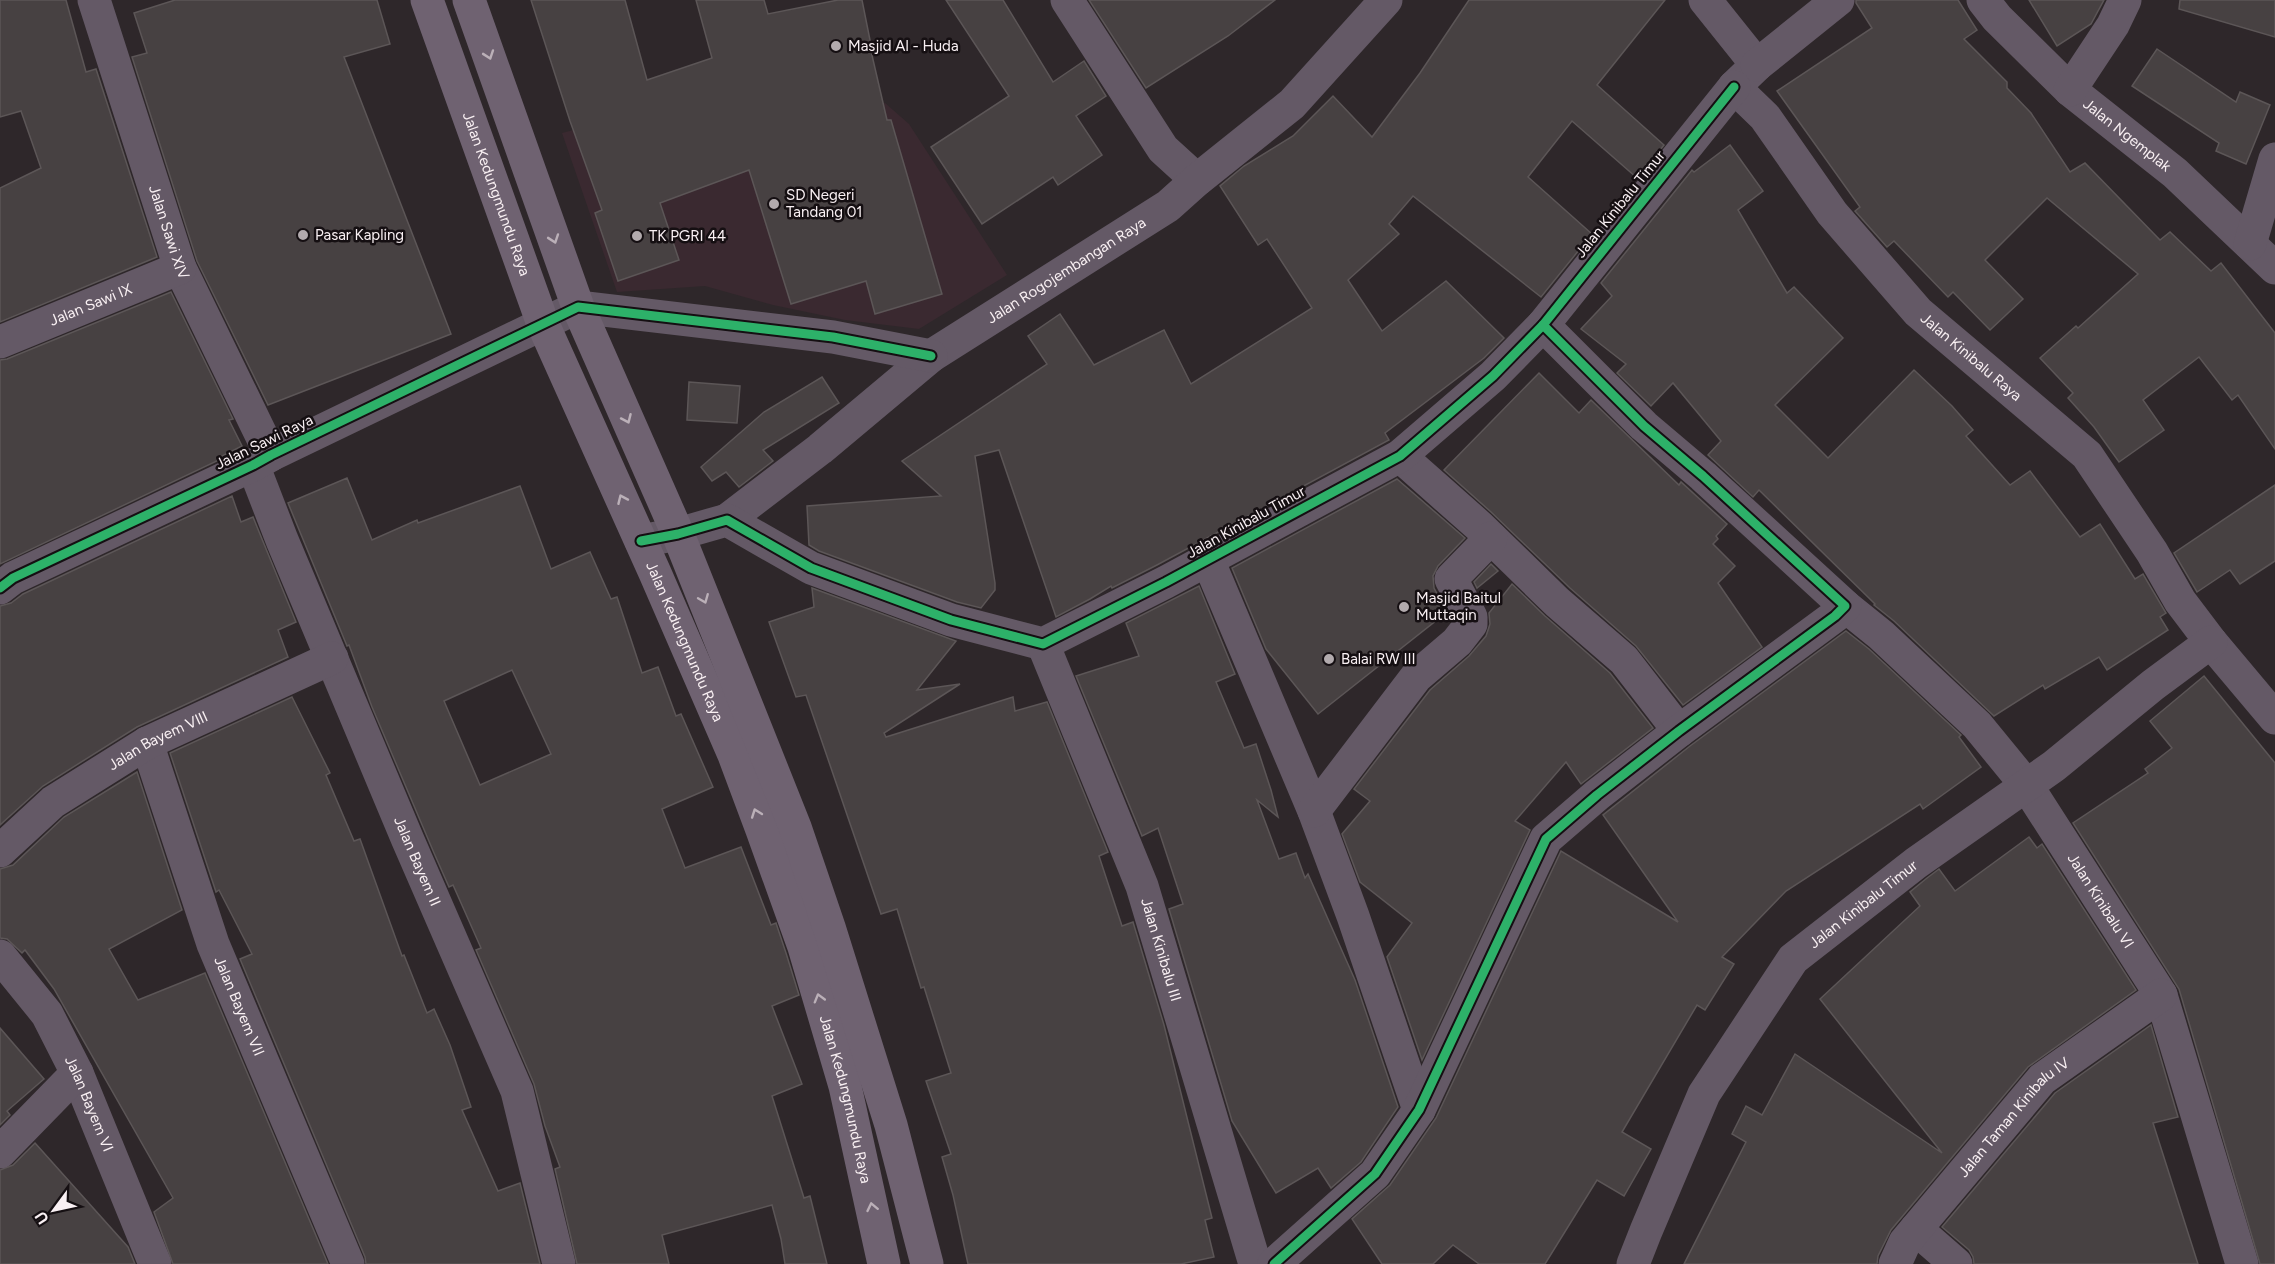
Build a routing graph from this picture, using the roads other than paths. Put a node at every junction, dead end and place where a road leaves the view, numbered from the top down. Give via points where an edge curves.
1 (94, 0) edge
2 (427, 0) edge
3 (469, 0) edge
4 (1067, 0) edge
5 (1386, 0) edge
6 (1705, 0) edge
7 (1838, 0) edge
8 (1983, 0) edge
9 (2125, 0) edge
10 (1757, 65) junction
11 (1734, 87) junction
12 (2070, 90) junction
13 (2275, 159) edge
14 (1197, 180) junction
15 (2250, 244) junction
16 (180, 268) junction
17 (2275, 268) edge
18 (578, 307) junction
19 (543, 324) junction
20 (1543, 325) junction
21 (0, 342) edge
22 (931, 356) junction
23 (1400, 456) junction
24 (262, 460) junction
25 (727, 520) junction
26 (678, 534) junction
27 (1491, 538) junction
28 (641, 541) junction
29 (1208, 560) junction
30 (0, 588) edge
31 (1845, 606) junction
32 (2211, 642) junction
33 (1043, 644) junction
34 (332, 658) junction
35 (2275, 718) edge
36 (1679, 731) junction
37 (147, 743) junction
38 (2027, 786) junction
39 (1314, 811) junction
40 (0, 851) edge
41 (0, 956) edge
42 (2160, 995) junction
43 (77, 1073) junction
44 (1419, 1110) junction
45 (0, 1152) edge
46 (1916, 1229) junction
47 (155, 1264) edge
48 (348, 1264) edge
49 (560, 1264) edge
50 (884, 1264) edge
51 (927, 1264) edge
52 (1255, 1264) edge
53 (1274, 1264) edge
54 (1634, 1264) edge
55 (1895, 1264) edge
56 (1956, 1264) edge
57 (2242, 1264) edge

1 - 16 street, Jalan Sawi XIV
2 - 19 main road, Jalan Kedungmundu Raya
3 -> 18 main road, Jalan Kedungmundu Raya
4 - 14 street via 1163,149
5 - 14 street, Jalan Rogojembangan Raya via 1292,104
6 - 10 street
7 - 10 street
8 - 12 street, Jalan Ngemplak
9 - 12 street
10 - 11 street
11 - 20 street, Jalan Kinibalu Timur
11 - 32 street, Jalan Kinibalu Raya via 1765,117 1832,213 1918,312 2087,455 2180,601
12 - 15 street, Jalan Ngemplak via 2175,173
13 - 15 street
14 - 22 street, Jalan Rogojembangan Raya via 1168,206
15 - 17 street, Jalan Ngemplak
16 - 21 street, Jalan Sawi IX
16 - 24 street, Jalan Sawi XIV
18 - 19 street, Jalan Sawi Raya
18 - 22 street via 833,337
18 -> 26 main road, Jalan Kedungmundu Raya
19 - 24 street, Jalan Sawi Raya
28 -> 19 main road, Jalan Kedungmundu Raya
20 - 23 street, Jalan Kinibalu Timur via 1493,376
20 - 31 street, Jalan Kinibalu VI via 1644,426
22 - 25 street, Jalan Rogojembangan Raya
23 - 27 street
23 - 29 street, Jalan Kinibalu Timur
24 - 30 street, Jalan Sawi Raya via 13,578
24 - 34 street, Jalan Bayem II
25 - 26 street
25 - 33 street via 811,568 951,620
26 - 28 street
26 -> 51 main road, Jalan Kedungmundu Raya via 795,827 891,1125
27 - 36 street via 1624,660
27 - 39 street via 1451,579 1471,624 1457,642 1416,677
50 -> 28 main road, Jalan Kedungmundu Raya via 845,1086 804,947 734,755
29 - 33 street, Jalan Kinibalu Timur
29 - 39 street
31 - 36 street
31 - 38 street, Jalan Kinibalu VI via 1977,725
32 - 35 street, Jalan Kinibalu Raya
32 - 38 street, Jalan Kinibalu Timur
33 - 52 street, Jalan Kinibalu III via 1142,886
34 - 37 street, Jalan Bayem VIII
34 - 49 street, Jalan Bayem II via 517,1091
36 - 44 street via 1546,839
37 - 40 street, Jalan Bayem VIII via 53,802
37 - 48 street, Jalan Bayem VII via 213,944
38 - 42 street, Jalan Kinibalu VI
38 - 54 street, Jalan Kinibalu Timur via 1916,863 1793,959 1704,1094
39 - 44 street
41 - 43 street, Jalan Bayem VI via 47,1014
42 - 46 street, Jalan Taman Kinibalu IV via 2042,1079
42 - 57 street, Jalan Kinibalu VI
43 - 45 street
43 - 47 street, Jalan Bayem VI
44 - 53 street via 1375,1174
46 - 55 street, Jalan Taman Kinibalu IV
46 - 56 street

